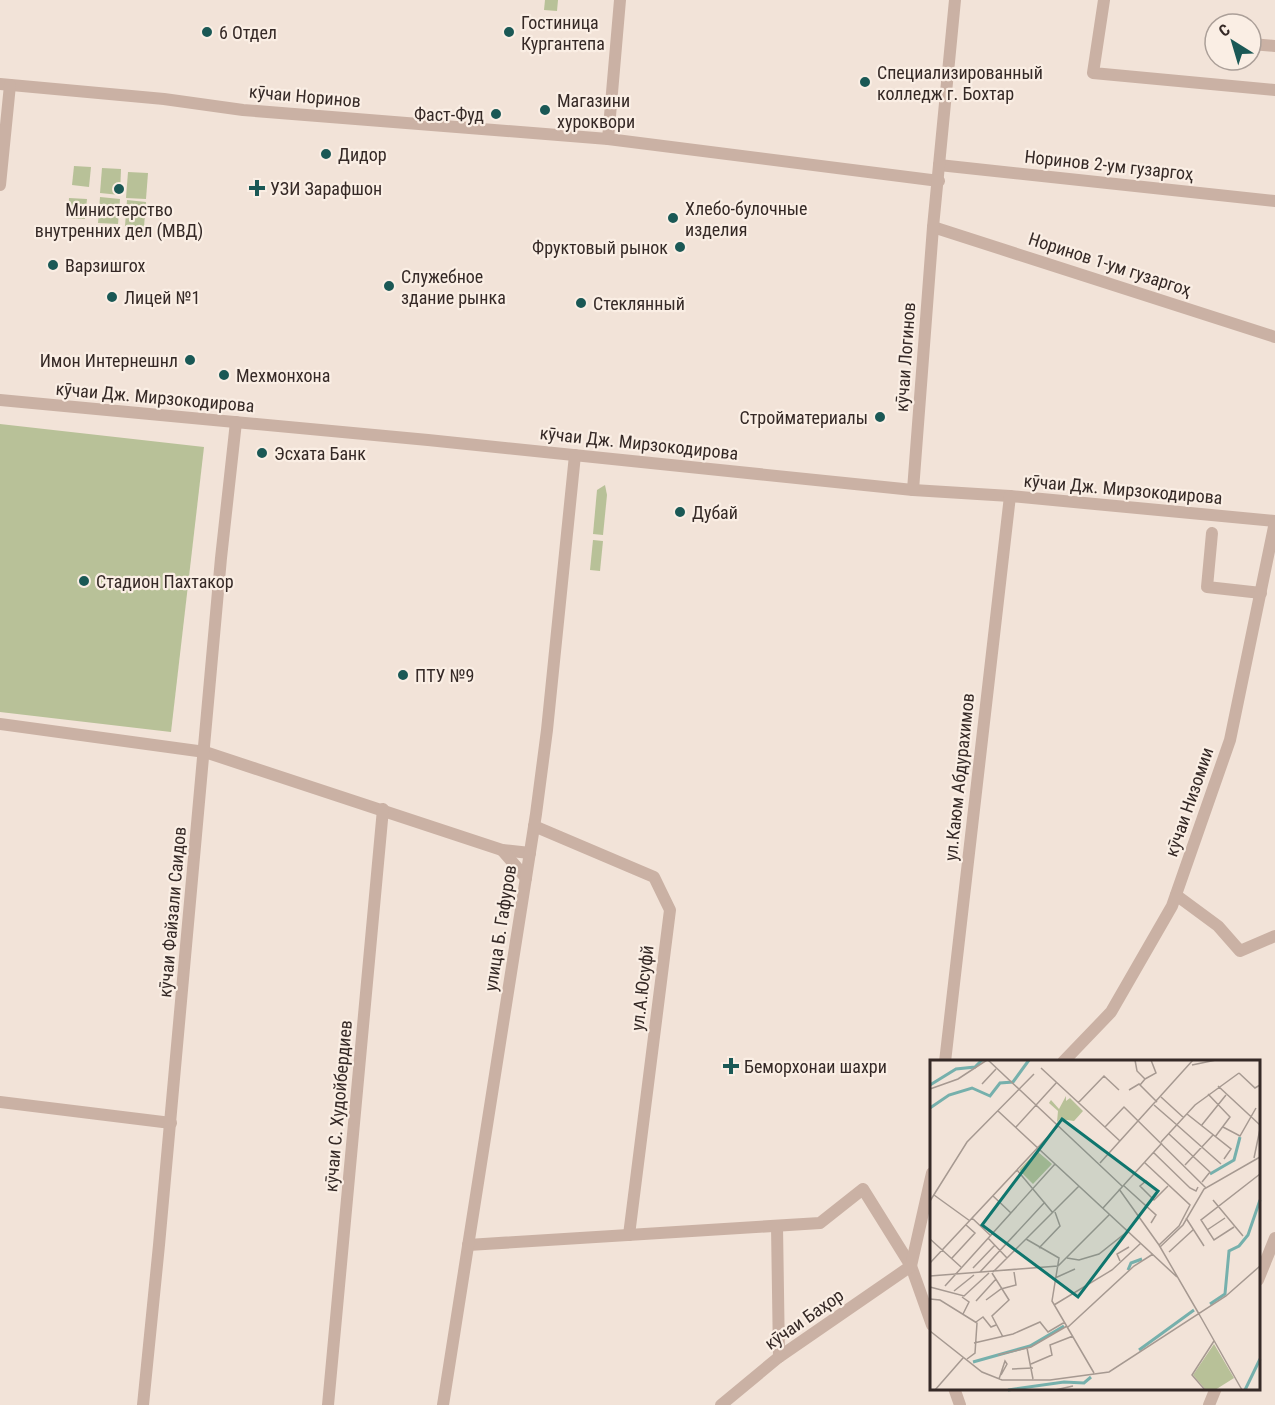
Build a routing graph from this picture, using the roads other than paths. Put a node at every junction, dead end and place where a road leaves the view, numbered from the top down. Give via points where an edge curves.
1 (620, 0) edge
2 (955, 0) edge
3 (1104, 0) edge
4 (5, 84) edge
5 (1275, 90) edge
6 (608, 139) junction
7 (939, 165) junction
8 (939, 181) junction
9 (0, 185) edge
10 (1275, 201) edge
11 (933, 227) junction
12 (1275, 336) edge
13 (0, 400) edge
14 (236, 422) junction
15 (575, 455) junction
16 (913, 490) junction
17 (1010, 496) junction
18 (1275, 521) edge
19 (1212, 533) dead end
20 (1261, 593) junction
21 (0, 724) edge
22 (205, 752) junction
23 (383, 810) junction
24 (534, 826) junction
25 (502, 850) junction
26 (530, 853) junction
27 (526, 878) junction
28 (1176, 895) junction
29 (1275, 936) edge
30 (945, 1060) edge
31 (1065, 1060) edge
32 (0, 1102) edge
33 (171, 1123) junction
34 (930, 1182) edge
35 (777, 1226) junction
36 (629, 1235) junction
37 (1275, 1238) edge
38 (468, 1245) junction
39 (911, 1266) junction
40 (1260, 1275) edge
41 (930, 1318) edge
42 (779, 1357) junction
43 (955, 1390) edge
44 (1216, 1390) edge
45 (143, 1405) edge
46 (328, 1405) edge
47 (443, 1405) edge
48 (721, 1405) edge
49 (960, 1405) edge
50 (1209, 1405) edge

1 - 6 street
2 - 7 street
3 - 5 street via 1093,73
4 - 6 street, кӯчаи Норинов via 243,110
4 - 9 street
6 - 8 street, кӯчаи Норинов
7 - 8 street
7 - 10 street, Норинов 2-ум гузаргоҳ
8 - 11 street, кӯчаи Логинов
11 - 12 street, Норинов 1-ум гузаргоҳ
11 - 16 street, кӯчаи Логинов
13 - 14 street, кӯчаи Дж. Мирзокодирова
14 - 15 street, кӯчаи Дж. Мирзокодирова
14 - 22 street, кӯчаи Файзали Саидов
15 - 16 street, кӯчаи Дж. Мирзокодирова
15 - 24 street, улица Б. Гафуров
16 - 17 street, кӯчаи Дж. Мирзокодирова
17 - 18 street, кӯчаи Дж. Мирзокодирова
17 - 30 street, ул.Каюм Абдурахимов
18 - 20 street, кӯчаи Низомии
19 - 20 street via 1207,587
20 - 28 street, кӯчаи Низомии via 1230,740
21 - 22 street
22 - 23 street
22 - 33 street, кӯчаи Файзали Саидов
23 - 25 street
23 - 46 street, кӯчаи С. Худойбердиев
24 - 26 street, улица Б. Гафуров
24 - 36 street, ул.А.Юсуфй via 654,877 670,910
25 - 26 street
25 - 27 street
26 - 27 street, улица Б. Гафуров
27 - 38 street, улица Б. Гафуров
28 - 29 street via 1218,926 1240,951
28 - 31 street, кӯчаи Низомии via 1111,1012
32 - 33 street
33 - 45 street, кӯчаи Файзали Саидов
34 - 39 street
35 - 36 street
35 - 39 street via 820,1223 863,1190
35 - 42 street
36 - 38 street
37 - 40 street
38 - 47 street, улица Б. Гафуров
39 - 41 street
39 - 42 street, кӯчаи Баҳор
42 - 48 street, кӯчаи Баҳор
43 - 49 street
44 - 50 street

